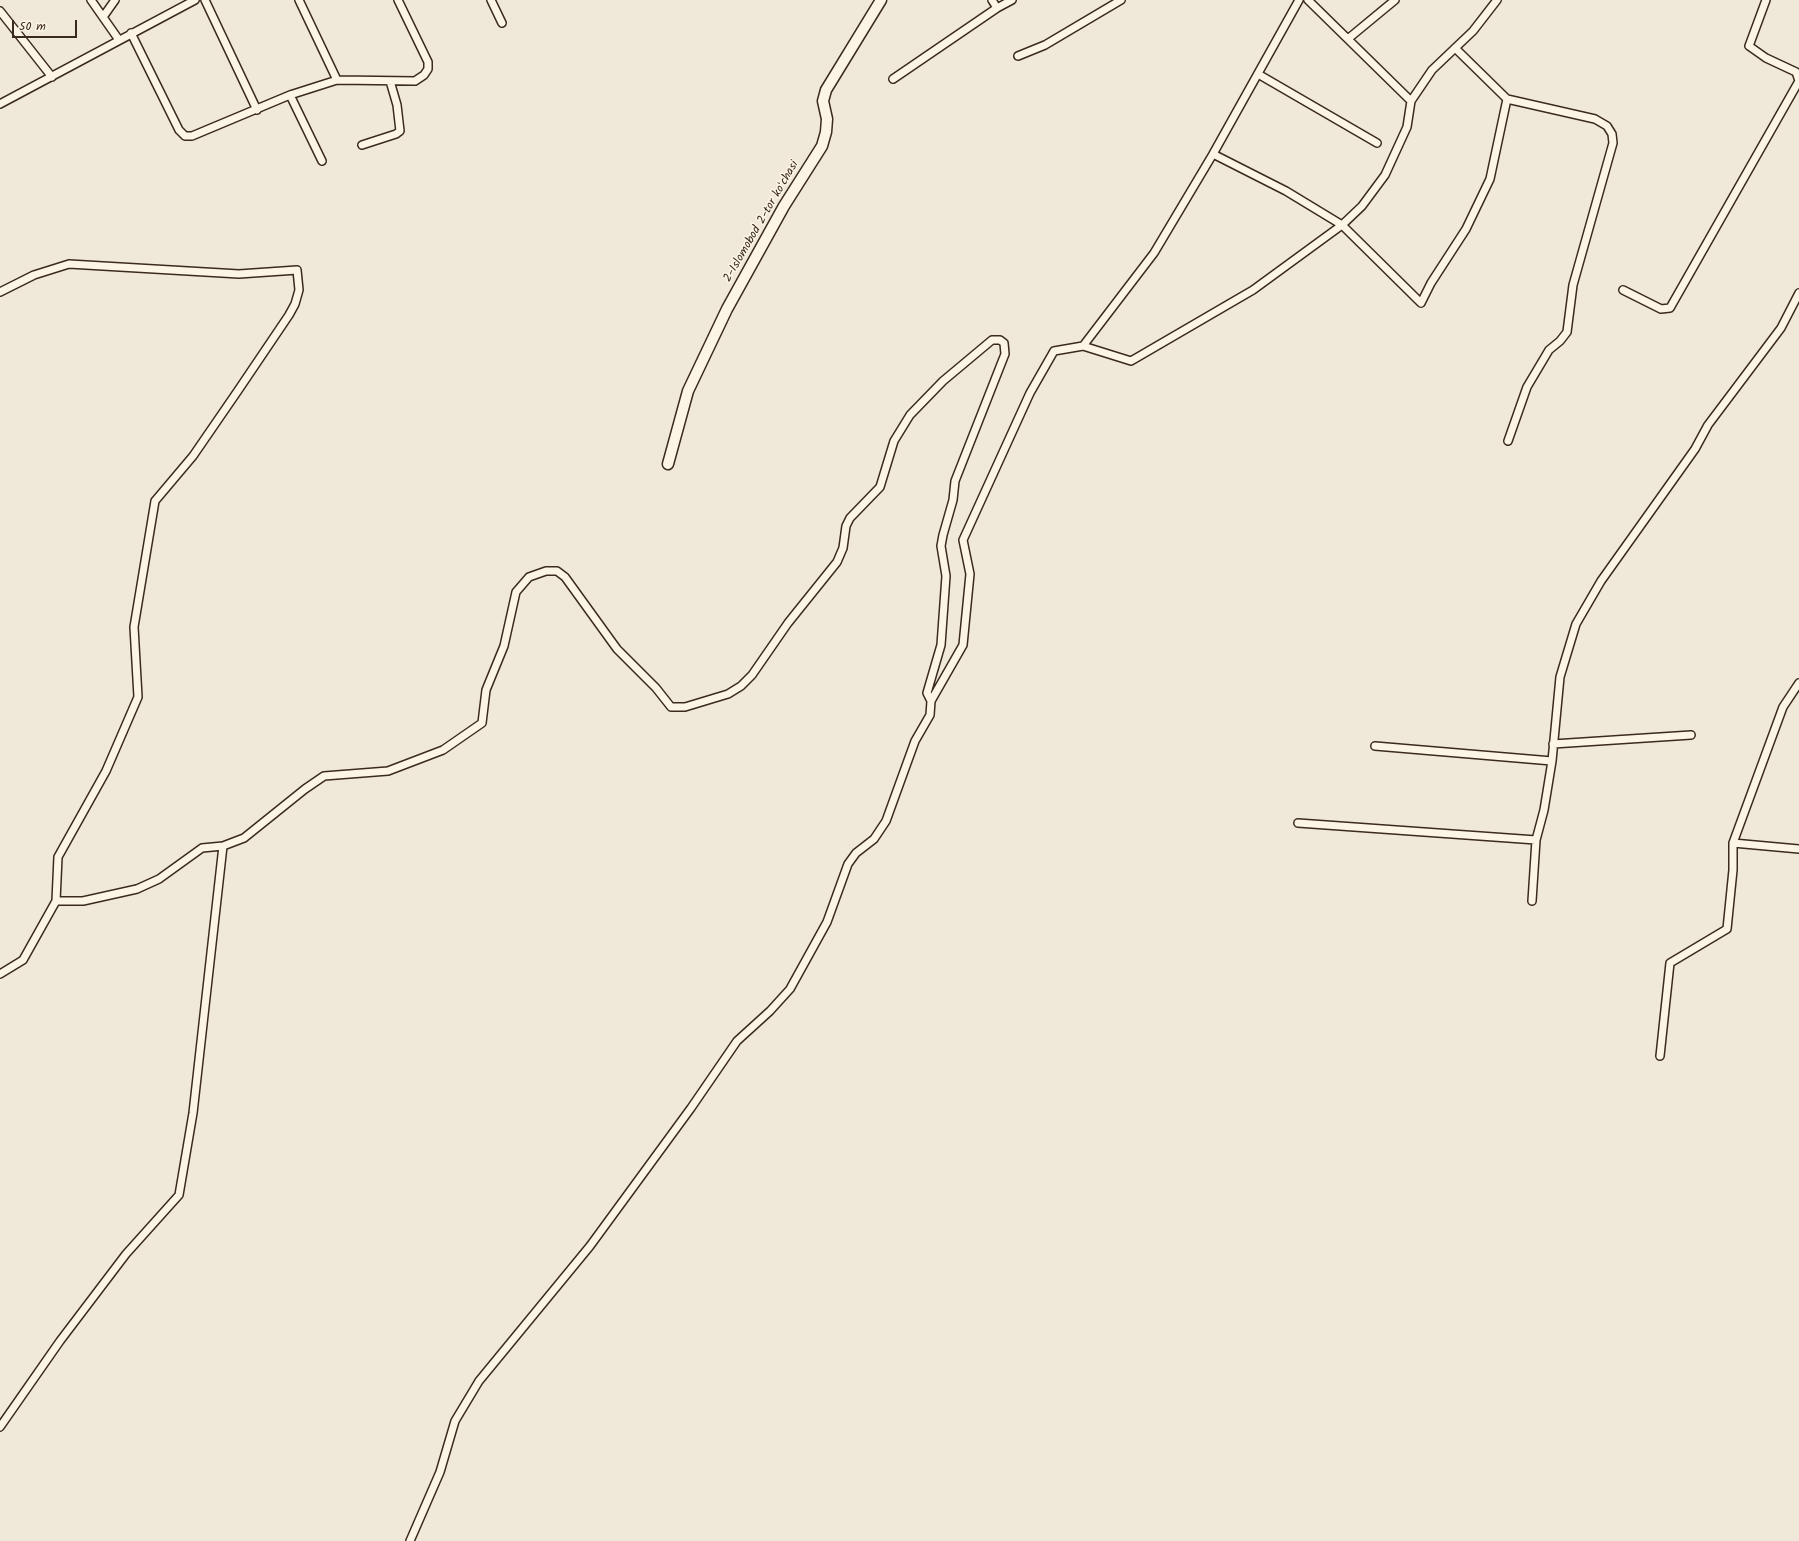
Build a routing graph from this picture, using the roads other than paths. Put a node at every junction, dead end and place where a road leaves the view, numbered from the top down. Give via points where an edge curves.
1 (91, 0) edge
2 (115, 0) edge
3 (195, 0) edge
4 (205, 0) edge
5 (300, 0) edge
6 (398, 0) edge
7 (491, 0) edge
8 (881, 0) edge
9 (992, 0) edge
10 (1012, 0) edge
11 (1122, 0) edge
12 (1299, 0) edge
13 (1308, 0) edge
14 (1395, 0) edge
15 (1497, 0) edge
16 (1766, 0) edge
17 (997, 8) junction
18 (0, 11) edge
19 (103, 17) junction
20 (502, 24) dead end
21 (131, 33) junction
22 (1348, 38) junction
23 (119, 40) junction
24 (1455, 48) junction
25 (1018, 56) dead end
26 (1258, 74) junction
27 (52, 77) junction
28 (893, 79) dead end
29 (337, 80) junction
30 (390, 81) junction
31 (290, 95) junction
32 (1507, 99) junction
33 (1411, 100) junction
34 (0, 104) edge
35 (257, 110) junction
36 (1377, 143) dead end
37 (362, 145) dead end
38 (1213, 154) junction
39 (322, 161) dead end
40 (1342, 225) junction
41 (1623, 290) dead end
42 (0, 292) edge
43 (1799, 293) edge
44 (1084, 346) junction
45 (1508, 441) dead end
46 (668, 464) dead end
47 (1799, 683) edge
48 (931, 700) junction
49 (1691, 735) dead end
50 (1554, 744) junction
51 (1376, 746) dead end
52 (1552, 761) junction
53 (1298, 823) dead end
54 (1536, 840) junction
55 (1733, 843) junction
56 (223, 846) junction
57 (1799, 849) edge
58 (1532, 901) dead end
59 (56, 902) junction
60 (0, 974) edge
61 (1660, 1056) dead end
62 (0, 1427) edge
63 (410, 1541) edge

1 - 19 street
2 - 19 street
3 - 21 street
4 - 35 street
5 - 29 street
6 - 30 street via 428,62 428,69 415,80
7 - 20 street
8 - 46 street, 2-Islomobod 2-tor koʻchasi via 826,90 823,101 826,132 822,146 784,206 727,309 688,392
9 - 17 street
10 - 17 street
11 - 25 street via 1045,45
12 - 26 street
13 - 22 street
14 - 22 street
15 - 24 street via 1473,31
16 - 41 street via 1749,46 1766,58 1796,72 1799,81 1670,308 1661,309
17 - 28 street
18 - 27 street
19 - 23 street
21 - 23 street
21 - 35 street via 182,135 192,136
22 - 33 street
23 - 27 street
24 - 32 street
24 - 33 street via 1432,70
26 - 36 street
26 - 38 street
27 - 34 street
29 - 30 street
29 - 31 street
30 - 37 street via 397,105 400,131
31 - 35 street
31 - 39 street
32 - 40 street via 1490,179 1466,229 1421,303
32 - 45 street via 1601,122 1612,134 1613,143 1573,285 1569,326 1565,336 1549,350 1527,387
33 - 40 street via 1407,127 1385,175 1362,206
38 - 40 street via 1286,191
38 - 44 street via 1154,253
40 - 44 street via 1253,290 1131,361
42 - 59 street via 34,275 68,264 239,274 297,270 298,277 299,290 289,315 193,456 155,501 134,627 138,696 106,771 58,857
43 - 50 street via 1781,328 1708,425 1695,449 1601,581 1576,624 1560,678
44 - 48 street via 1054,351 1030,393 963,540 970,574 963,645
47 - 55 street via 1783,707
48 - 56 street via 927,693 940,645 946,576 941,546 943,534 953,500 955,481 1006,354 1004,343 1000,340 992,340 943,381 910,415 894,441 880,487 850,518 846,526 843,548 837,562 741,686 728,694 685,707 671,706 616,649 565,577 557,571 529,577 516,592 504,646 486,690 482,723 443,750 388,771 324,776 244,838
48 - 63 street via 930,715 915,741 886,821 874,839 856,852 848,864 827,922 800,975 770,1011 737,1041 590,1246 479,1382 455,1421 440,1472
49 - 50 street
50 - 52 street
51 - 52 street
52 - 54 street
53 - 54 street
54 - 58 street
55 - 57 street
55 - 61 street via 1727,929 1670,963
56 - 59 street via 202,848 159,879 137,889 83,901
56 - 62 street via 193,1113 179,1195 126,1254
59 - 60 street via 23,960

